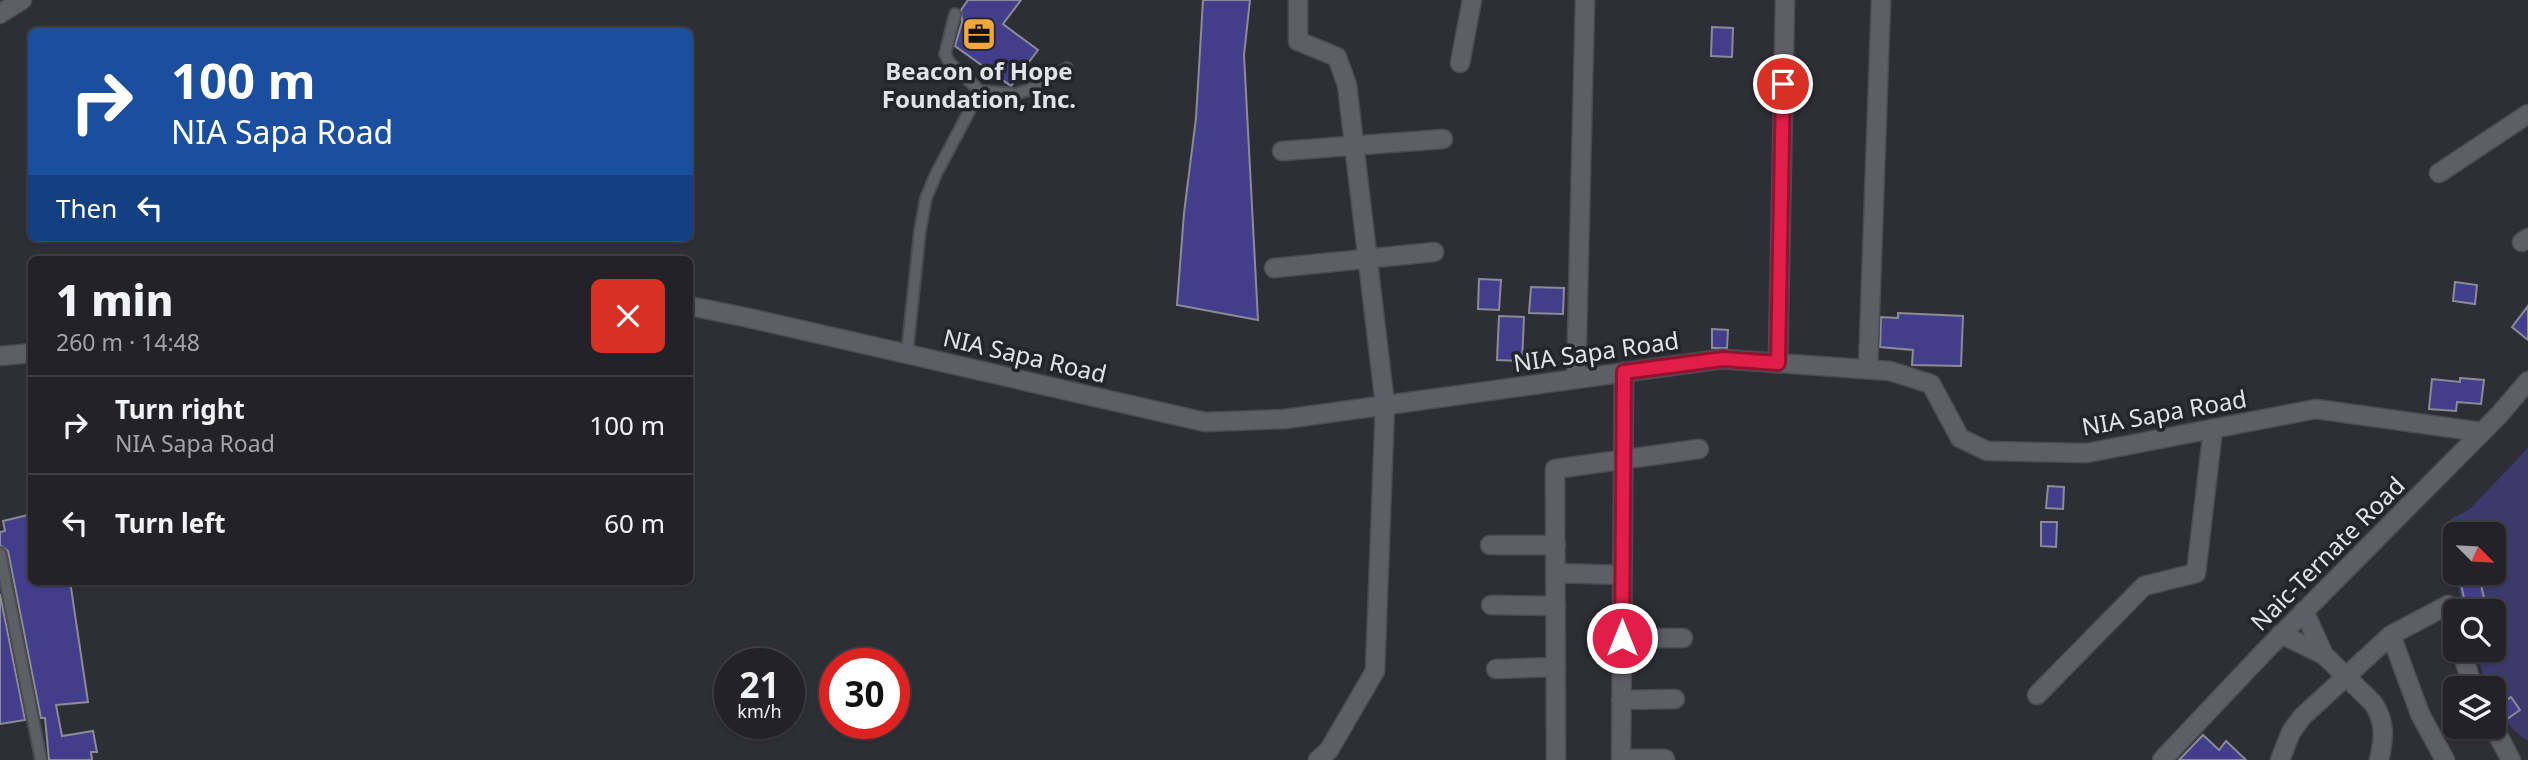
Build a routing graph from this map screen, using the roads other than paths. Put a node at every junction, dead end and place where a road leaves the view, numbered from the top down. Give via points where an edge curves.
1 (22, 0) edge
2 (1298, 0) edge
3 (1472, 0) edge
4 (1585, 0) edge
5 (1785, 0) edge
6 (1881, 0) edge
7 (0, 14) edge
8 (955, 14) dead end
9 (1460, 62) dead end
10 (1067, 68) dead end
11 (980, 91) junction
12 (2528, 114) edge
13 (1443, 139) dead end
14 (1352, 145) junction
15 (1282, 151) dead end
16 (2439, 173) dead end
17 (1434, 251) dead end
18 (1368, 260) junction
19 (1274, 268) dead end
20 (693, 307) edge
21 (28, 353) edge
22 (907, 354) junction
23 (0, 356) edge
24 (1778, 363) junction
25 (1868, 369) junction
26 (1624, 372) junction
27 (1576, 379) junction
28 (2528, 382) edge
29 (1384, 405) junction
30 (2213, 429) junction
31 (2481, 432) junction
32 (1699, 449) dead end
33 (1623, 461) junction
34 (1490, 545) dead end
35 (1556, 545) junction
36 (0, 553) edge
37 (1556, 573) junction
38 (1622, 575) junction
39 (1491, 605) dead end
40 (1556, 606) junction
41 (2443, 608) edge
42 (2304, 611) junction
43 (2281, 634) junction
44 (2391, 635) junction
45 (1622, 638) junction
46 (1683, 638) dead end
47 (2324, 655) junction
48 (1556, 667) junction
49 (1496, 669) dead end
50 (2347, 678) junction
51 (2037, 695) dead end
52 (1675, 699) dead end
53 (1621, 700) junction
54 (2500, 739) edge
55 (1665, 759) edge
56 (41, 760) edge
57 (1318, 760) edge
58 (1556, 760) edge
59 (1620, 760) edge
60 (2162, 760) edge
61 (2280, 760) edge
62 (2379, 760) edge
63 (2445, 760) edge
64 (2511, 760) edge

1 - 7 street
2 - 14 street via 1298,41 1336,57 1347,85
3 - 9 street
4 - 27 street
5 - 24 street
6 - 25 street
8 - 11 lane via 945,54
10 - 11 lane via 1016,94
11 - 22 lane via 926,198
12 - 16 street
13 - 14 street
14 - 15 street
14 - 18 street
17 - 18 street
18 - 19 street
18 - 29 street
20 - 22 street, NIA Sapa Road
21 - 23 street
22 - 29 street, NIA Sapa Road via 1205,422 1285,419
24 - 25 street, NIA Sapa Road
24 - 26 street, NIA Sapa Road via 1723,359
25 - 30 street, NIA Sapa Road via 1931,384 1960,438 1987,451 2087,453
26 - 27 street, NIA Sapa Road
26 - 33 street
27 - 29 street, NIA Sapa Road
28 - 31 street, Naic-Ternate Road
29 - 57 street via 1375,671 1329,750
30 - 31 street, NIA Sapa Road via 2315,409
30 - 51 street via 2196,573 2144,586
31 - 42 street, Naic-Ternate Road
32 - 33 street
33 - 35 street via 1555,469
33 - 38 street
34 - 35 street
35 - 37 street
36 - 56 lane
37 - 38 street
37 - 40 street
38 - 45 street
39 - 40 street
40 - 48 street
41 - 44 street
42 - 43 street, Naic-Ternate Road
42 - 47 street
43 - 47 street
43 - 60 street, Naic-Ternate Road
44 - 50 street
44 - 63 street via 2420,715
45 - 46 street
45 - 53 street
47 - 50 street
48 - 49 street
48 - 58 street
50 - 61 street via 2302,717
50 - 62 street via 2380,712 2384,739
52 - 53 street
53 - 59 street
54 - 64 street
55 - 59 street

